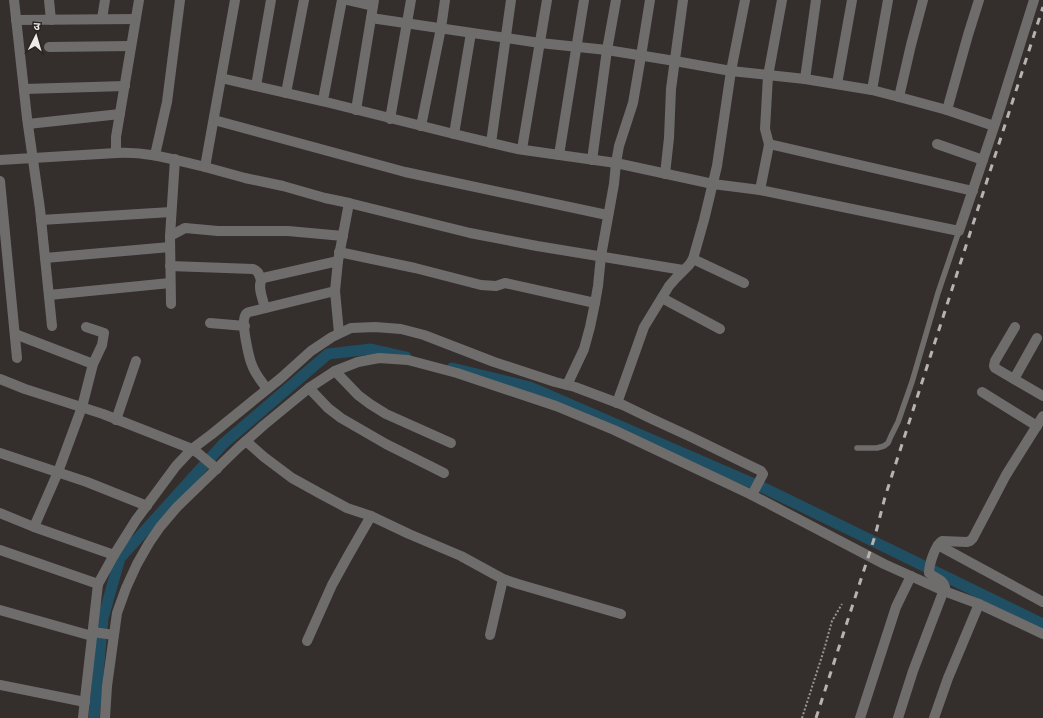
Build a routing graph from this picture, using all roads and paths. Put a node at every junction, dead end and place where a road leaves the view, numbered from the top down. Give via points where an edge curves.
1 (14, 0) edge
2 (49, 0) edge
3 (105, 0) edge
4 (138, 0) edge
5 (180, 0) edge
6 (235, 0) edge
7 (271, 0) edge
8 (304, 0) edge
9 (342, 0) edge
10 (347, 0) edge
11 (411, 0) edge
12 (445, 0) edge
13 (511, 0) edge
14 (546, 0) edge
15 (584, 0) edge
16 (616, 0) edge
17 (650, 0) edge
18 (683, 0) edge
19 (745, 0) edge
20 (782, 0) edge
21 (816, 0) edge
22 (852, 0) edge
23 (888, 0) edge
24 (923, 0) edge
25 (979, 0) edge
26 (1034, 0) edge
27 (374, 3) edge
28 (371, 18) junction
29 (102, 19) junction
30 (135, 19) junction
31 (16, 20) junction
32 (51, 20) junction
33 (408, 23) junction
34 (441, 28) junction
35 (471, 33) junction
36 (506, 38) junction
37 (540, 43) junction
38 (131, 46) junction
39 (49, 47) dead end
40 (576, 48) junction
41 (607, 50) junction
42 (642, 56) junction
43 (675, 61) junction
44 (731, 71) junction
45 (768, 76) junction
46 (221, 78) junction
47 (805, 80) junction
48 (836, 84) junction
49 (124, 86) junction
50 (256, 86) junction
51 (24, 90) junction
52 (872, 90) junction
53 (286, 93) junction
54 (899, 97) junction
55 (322, 101) junction
56 (356, 110) junction
57 (947, 110) junction
58 (120, 114) junction
59 (390, 118) junction
60 (214, 120) junction
61 (28, 124) junction
62 (421, 126) junction
63 (994, 126) junction
64 (454, 134) junction
65 (490, 143) junction
66 (769, 144) junction
67 (937, 144) dead end
68 (522, 149) junction
69 (116, 153) junction
70 (155, 155) junction
71 (559, 155) junction
72 (32, 157) junction
73 (0, 160) edge
74 (175, 160) junction
75 (592, 160) junction
76 (983, 160) junction
77 (616, 163) junction
78 (205, 167) junction
79 (665, 174) junction
80 (0, 181) edge
81 (713, 184) junction
82 (760, 190) junction
83 (973, 191) junction
84 (349, 203) junction
85 (171, 212) junction
86 (607, 215) junction
87 (41, 220) junction
88 (959, 231) junction
89 (170, 236) junction
90 (342, 236) junction
91 (170, 247) junction
92 (601, 256) junction
93 (339, 257) junction
94 (45, 258) junction
95 (693, 259) junction
96 (170, 266) junction
97 (683, 270) junction
98 (261, 280) junction
99 (170, 283) junction
100 (744, 283) dead end
101 (335, 291) junction
102 (49, 295) junction
103 (662, 298) junction
104 (595, 303) junction
105 (171, 304) dead end
106 (265, 308) junction
107 (210, 324) dead end
108 (52, 326) dead end
109 (244, 326) junction
110 (86, 327) dead end
111 (1015, 327) dead end
112 (720, 329) dead end
113 (339, 333) junction
114 (15, 334) junction
115 (1037, 338) dead end
116 (17, 358) dead end
117 (136, 361) dead end
118 (92, 364) junction
119 (335, 371) junction
120 (0, 379) edge
121 (1014, 379) junction
122 (568, 385) junction
123 (309, 388) junction
124 (267, 389) junction
125 (982, 392) dead end
126 (1043, 396) edge
127 (617, 402) junction
128 (82, 407) junction
129 (1043, 416) edge
130 (116, 420) junction
131 (1037, 426) junction
132 (246, 441) junction
133 (451, 444) dead end
134 (857, 448) dead end
135 (195, 451) junction
136 (0, 453) edge
137 (214, 466) junction
138 (58, 472) junction
139 (444, 473) dead end
140 (754, 491) junction
141 (147, 506) junction
142 (0, 513) edge
143 (371, 516) junction
144 (34, 527) junction
145 (938, 545) junction
146 (0, 550) edge
147 (114, 555) junction
148 (911, 576) junction
149 (503, 579) junction
150 (98, 584) junction
151 (944, 591) junction
152 (1043, 602) edge
153 (842, 604) dead end
154 (979, 604) junction
155 (0, 610) edge
156 (621, 614) dead end
157 (101, 634) junction
158 (1043, 634) edge
159 (490, 635) dead end
160 (306, 641) dead end
161 (0, 685) edge
162 (85, 702) junction
163 (83, 718) edge
164 (105, 718) edge
165 (802, 718) edge
166 (860, 718) edge
167 (898, 718) edge
168 (934, 718) edge

1 - 31 street
2 - 32 street
3 - 29 street
4 - 30 street
5 - 70 street via 167,102
6 - 46 street
7 - 50 street
8 - 53 street
9 - 55 street
10 - 27 street
11 - 33 street
12 - 34 street
13 - 36 street
14 - 37 street
15 - 40 street
16 - 41 street
17 - 42 street
18 - 43 street
19 - 44 street
20 - 45 street
21 - 47 street
22 - 48 street
23 - 52 street
24 - 54 street
25 - 57 street
26 - 63 street
27 - 28 street
28 - 33 street
28 - 56 street
29 - 30 street
29 - 32 street
30 - 38 street
31 - 32 street
31 - 51 street
33 - 34 street
33 - 59 street
34 - 35 street
34 - 62 street
35 - 36 street
35 - 64 street
36 - 37 street
36 - 65 street
37 - 40 street
37 - 68 street
38 - 39 street
38 - 49 street
40 - 41 street
40 - 71 street
41 - 42 street
41 - 75 street
42 - 43 street
42 - 77 street
43 - 44 street
43 - 79 street
44 - 45 street
44 - 81 street
45 - 47 street
45 - 66 street via 765,129
46 - 50 street
46 - 60 street
47 - 48 street
48 - 52 street
49 - 51 street
49 - 58 street
50 - 53 street
51 - 61 street
52 - 54 street
53 - 55 street
54 - 57 street
55 - 56 street
56 - 59 street
57 - 63 street
58 - 61 street
58 - 69 street
59 - 62 street
60 - 78 street
60 - 86 street via 405,172
61 - 72 street
62 - 64 street
63 - 76 street
64 - 65 street
65 - 68 street
66 - 82 street
66 - 83 street
67 - 76 street
68 - 71 street
69 - 70 street
69 - 72 street
70 - 74 street
71 - 75 street
72 - 73 street
72 - 87 street
74 - 78 street
74 - 85 street
75 - 77 street
76 - 83 street
77 - 79 street
77 - 86 street
78 - 84 street
79 - 81 street
80 - 114 street
81 - 82 street
81 - 95 street
82 - 88 street
83 - 88 street
84 - 90 street
84 - 92 street via 470,233
85 - 87 street
85 - 89 street
86 - 92 street
87 - 94 street
88 - 134 lane via 908,393 888,443 877,448
89 - 90 street via 185,228
89 - 91 street
90 - 93 street
91 - 94 street
91 - 96 street
92 - 97 street
92 - 104 street
93 - 98 street
93 - 101 street
93 - 104 street via 415,268 481,285 496,286 505,282
94 - 102 street
95 - 97 street
95 - 100 street
96 - 98 street via 253,269 258,272
96 - 99 street
97 - 103 street
98 - 106 street
99 - 102 street
99 - 105 street
101 - 106 street
101 - 113 street
102 - 108 street
103 - 112 street
103 - 127 street via 644,327
104 - 122 street via 584,349
106 - 109 street via 246,314
107 - 109 street
109 - 124 street via 252,367
110 - 118 street via 104,333 102,345
111 - 121 street via 994,366
113 - 122 street via 363,326 401,329
113 - 124 street via 311,351
114 - 116 street
114 - 118 street
115 - 121 street
117 - 130 street
118 - 128 street
119 - 123 street
119 - 133 street via 358,395 381,411
119 - 140 street via 358,362 379,358 408,360 457,373 556,406
120 - 128 street via 25,390
121 - 126 street
122 - 127 street
123 - 132 street
123 - 139 street via 341,418
124 - 135 street
125 - 131 street
127 - 140 street via 761,471 763,474
128 - 130 street
128 - 138 street
129 - 131 street
130 - 135 street
131 - 145 street via 1006,475 973,538 967,542 942,541
132 - 137 street
132 - 143 street via 292,478 347,508
135 - 137 street
135 - 141 street via 176,466
136 - 138 street
137 - 157 street via 149,543 126,588 117,614
138 - 141 street
138 - 144 street
140 - 148 street via 868,556
141 - 147 street
142 - 144 street
143 - 149 street via 462,556
143 - 160 street via 332,585
144 - 147 street
145 - 151 street via 929,573 944,583
145 - 152 street
146 - 150 street
147 - 150 street
148 - 151 street
148 - 166 street via 896,607
149 - 156 street
149 - 159 street
150 - 157 street
151 - 154 street
151 - 167 street
153 - 165 path via 832,621
154 - 158 street
154 - 168 street
155 - 157 street
157 - 162 street
157 - 164 street via 107,686
161 - 162 street
162 - 163 street

